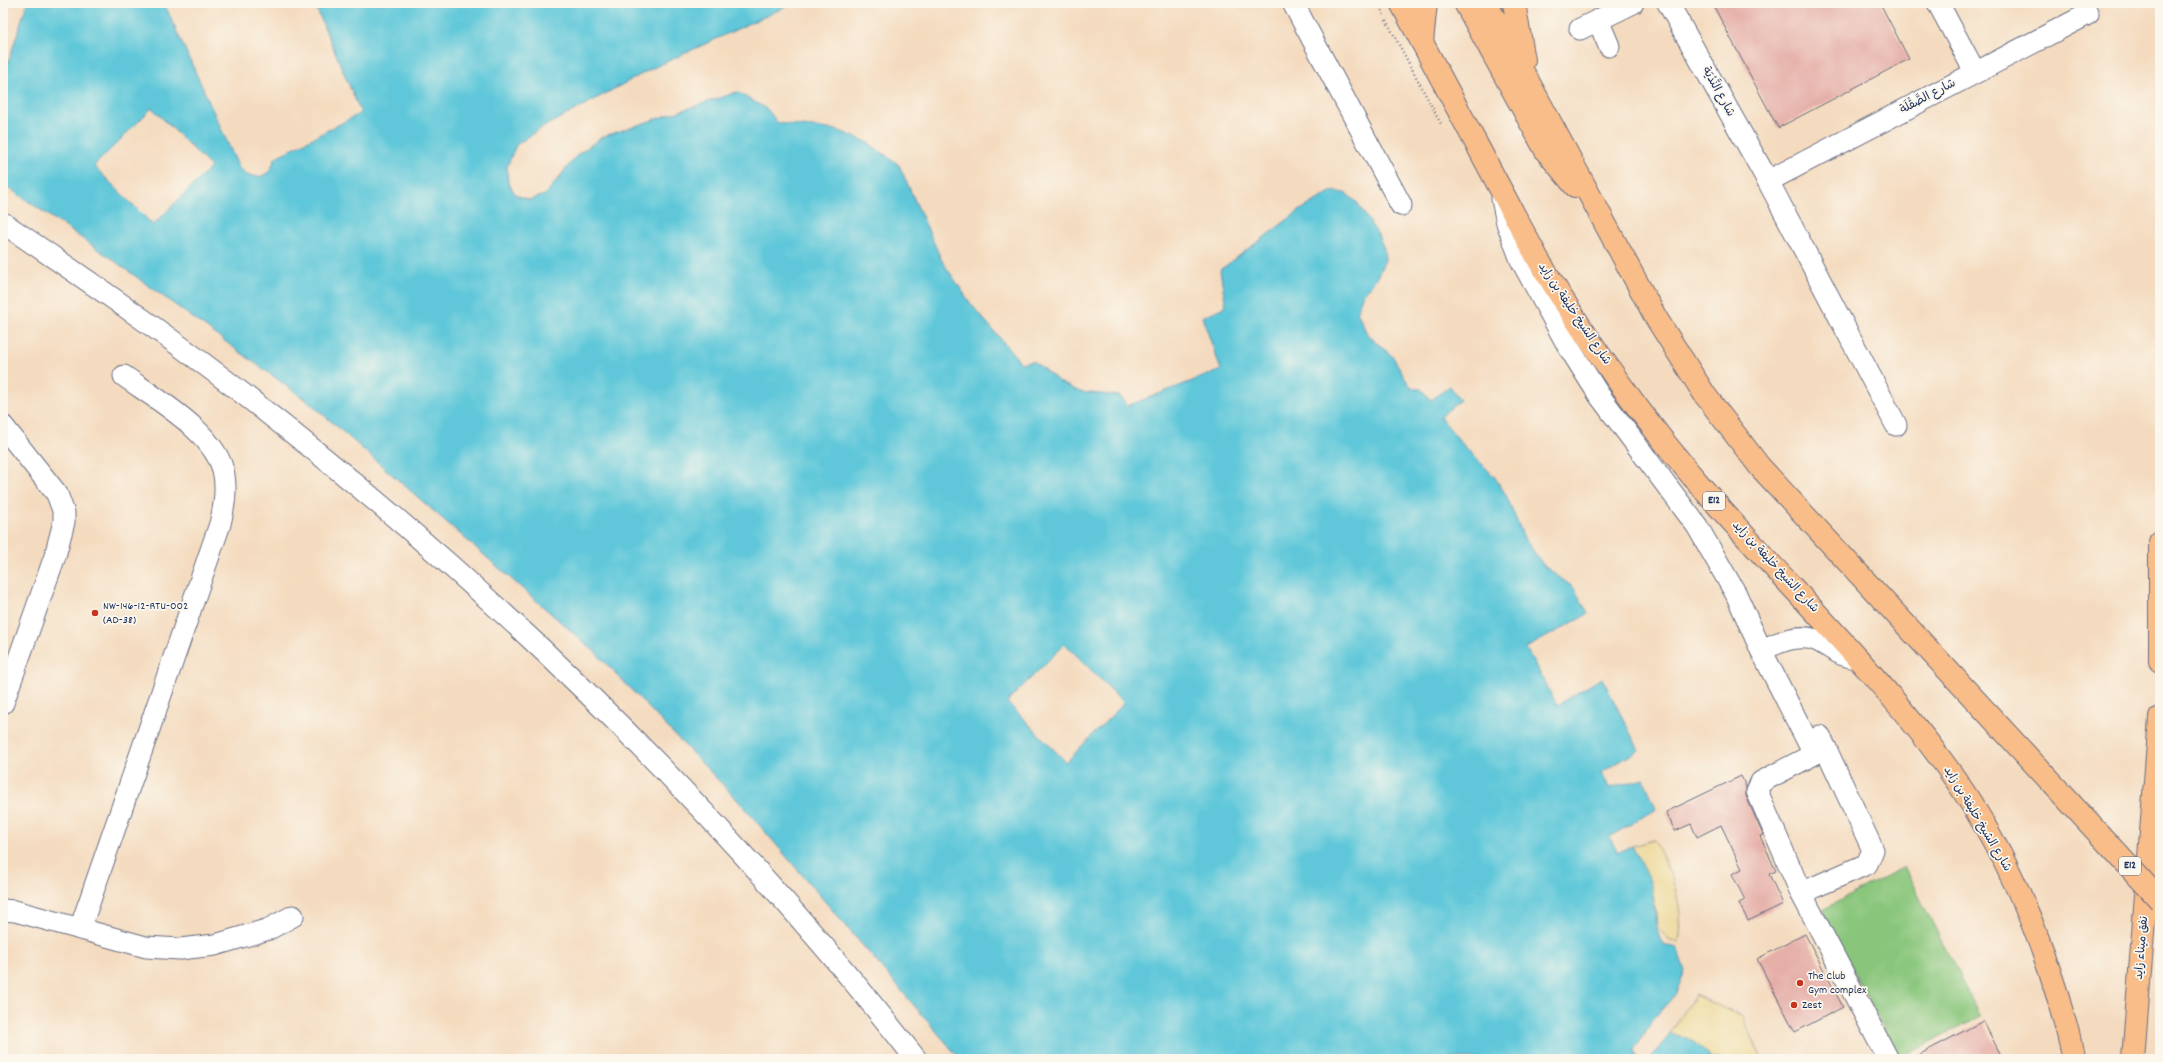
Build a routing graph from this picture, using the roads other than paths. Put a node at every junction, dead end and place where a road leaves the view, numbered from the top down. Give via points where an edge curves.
1 (1294, 3) edge
2 (1401, 3) edge
3 (1426, 3) edge
4 (1465, 3) edge
5 (1486, 3) edge
6 (1514, 3) edge
7 (1633, 3) edge
8 (1668, 3) edge
9 (1938, 3) edge
10 (2088, 14) dead end
11 (1422, 42) junction
12 (1609, 46) dead end
13 (1975, 72) junction
14 (1528, 81) junction
15 (1768, 181) junction
16 (1499, 184) junction
17 (1591, 197) junction
18 (1401, 205) dead end
19 (3, 223) edge
20 (124, 376) dead end
21 (1896, 425) dead end
22 (3, 426) edge
23 (2160, 542) edge
24 (1766, 648) junction
25 (1858, 658) junction
26 (2160, 661) edge
27 (3, 703) edge
28 (2160, 718) edge
29 (1820, 751) junction
30 (1801, 893) junction
31 (2160, 900) edge
32 (3, 910) edge
33 (293, 916) dead end
34 (80, 929) junction
35 (2067, 1029) junction
36 (916, 1059) edge
37 (1888, 1059) edge
38 (2066, 1059) edge
39 (2074, 1059) edge
40 (2133, 1059) edge

1 - 18 street
2 - 11 main road, شارع الشيخ خليفة بن زايد / E12
3 - 11 main road
4 - 17 main road via 1546,151 1566,178
5 - 14 main road, E12
6 - 14 main road
7 - 12 street via 1589,24
8 - 15 street, شارع النَّدْيَة
9 - 13 street
10 - 13 street, شارع الصَّقْلَة
11 - 16 main road, شارع الشيخ خليفة بن زايد / E12
13 - 15 street, شارع الصَّقْلَة
14 - 17 main road, E12
15 - 21 street, شارع النَّدْيَة
16 - 24 street via 1513,242 1568,346 1599,395 1697,526
16 - 25 main road, شارع الشيخ خليفة بن زايد / E12 via 1558,293 1649,422 1711,498
17 - 31 main road, E12, bridge via 1680,357 1750,455 1790,502
19 - 36 street via 126,307 242,392 377,503 513,624 644,750 764,876
20 - 34 street via 200,432 215,450 224,474 226,498 220,524
22 - 27 street via 57,494 63,508 64,522 55,556
23 - 26 main road
24 - 25 street via 1789,640 1811,639 1841,655
24 - 29 street
25 - 35 main road, شارع الشيخ خليفة بن زايد / E12 via 1944,763 1991,838 2015,882 2035,929
28 - 40 main road, نفق ميناء زايد
29 - 30 street via 1761,782 1758,787 1758,794
29 - 30 street via 1873,850 1867,864
30 - 37 street
32 - 34 street
33 - 34 street via 269,929 215,945 180,950 146,947
35 - 38 street
35 - 39 main road, شارع الشيخ خليفة بن زايد / E12

